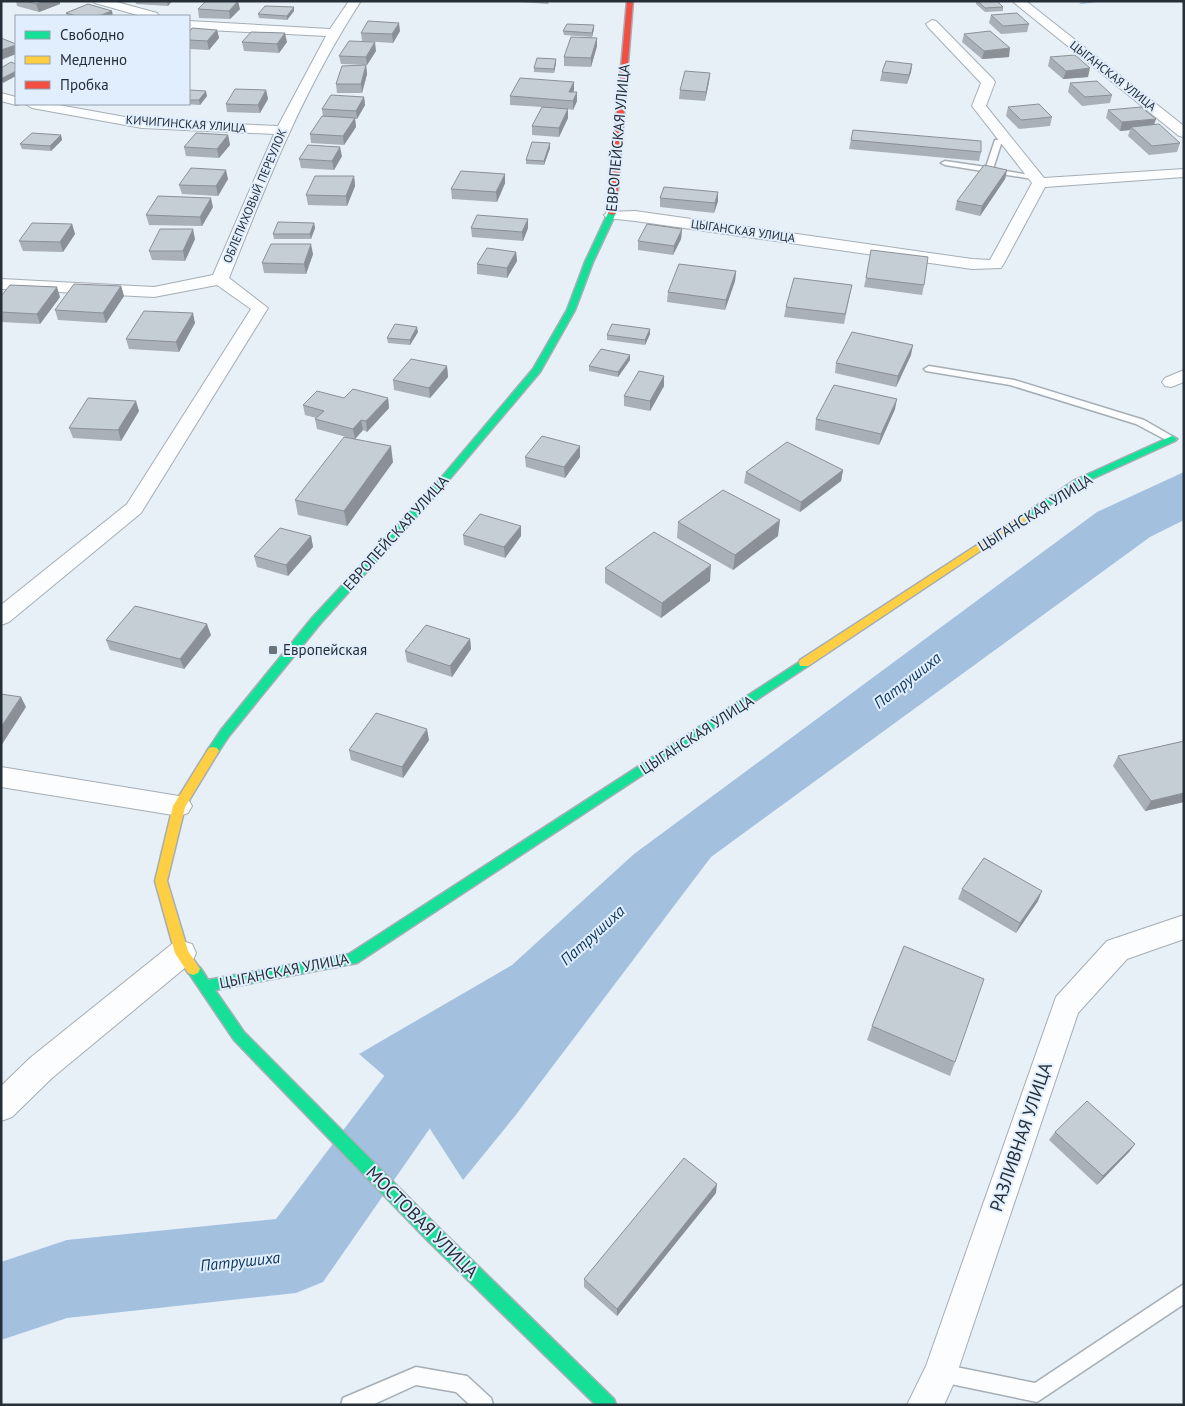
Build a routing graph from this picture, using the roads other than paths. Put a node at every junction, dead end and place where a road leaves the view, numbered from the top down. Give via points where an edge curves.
1 (99, 1) edge
2 (355, 1) edge
3 (630, 1) edge
4 (1018, 1) edge
5 (149, 15) edge
6 (932, 24) dead end
7 (190, 25) edge
8 (333, 33) junction
9 (38, 105) edge
10 (281, 130) junction
11 (1184, 133) edge
12 (1008, 142) junction
13 (945, 163) edge
14 (989, 170) junction
15 (1184, 173) edge
16 (1038, 180) junction
17 (612, 215) junction
18 (220, 279) junction
19 (1, 284) edge
20 (930, 369) dead end
21 (1172, 439) joint
22 (1, 617) edge
23 (1, 777) edge
24 (179, 806) junction
25 (1184, 927) edge
26 (182, 953) junction
27 (205, 986) junction
28 (239, 1036) joint
29 (1, 1108) edge
30 (1184, 1293) edge
31 (941, 1373) junction
32 (350, 1405) edge
33 (484, 1405) edge
34 (608, 1405) edge
35 (925, 1405) edge

1 - 5 street
2 - 8 street, ОБЛЕПИХОВЫЙ ПЕРЕУЛОК
3 - 17 street, ЕВРОПЕЙСКАЯ УЛИЦА
4 - 11 street, ЦЫГАНСКАЯ УЛИЦА
6 - 12 street via 988,82 979,106
7 - 8 street
8 - 10 street, ОБЛЕПИХОВЫЙ ПЕРЕУЛОК
9 - 10 street, КИЧИГИНСКАЯ УЛИЦА via 142,124
10 - 18 street, ОБЛЕПИХОВЫЙ ПЕРЕУЛОК
12 - 14 lane via 998,142
12 - 16 street
13 - 14 lane
14 - 16 lane
15 - 16 street
16 - 17 street, ЦЫГАНСКАЯ УЛИЦА via 995,265
17 - 24 street, ЕВРОПЕЙСКАЯ УЛИЦА via 571,310 537,370 440,486 283,660 224,733
18 - 19 street, ОБЛЕПИХОВЫЙ ПЕРЕУЛОК via 154,292
18 - 22 street via 260,308 134,508
20 - 21 lane via 1012,382 1140,422
21 - 27 street, ЦЫГАНСКАЯ УЛИЦА via 1078,482 352,959
23 - 24 street
24 - 26 street, ЕВРОПЕЙСКАЯ УЛИЦА via 161,882
25 - 31 street, РАЗЛИВНАЯ УЛИЦА via 1117,950 1066,1006
26 - 27 street, ЕВРОПЕЙСКАЯ УЛИЦА
26 - 29 street via 41,1068
27 - 28 street, ЕВРОПЕЙСКАЯ УЛИЦА
28 - 34 street, МОСТОВАЯ УЛИЦА via 434,1235
30 - 31 lane via 1037,1392
31 - 35 street, РАЗЛИВНАЯ УЛИЦА
32 - 33 lane via 416,1376 460,1383

